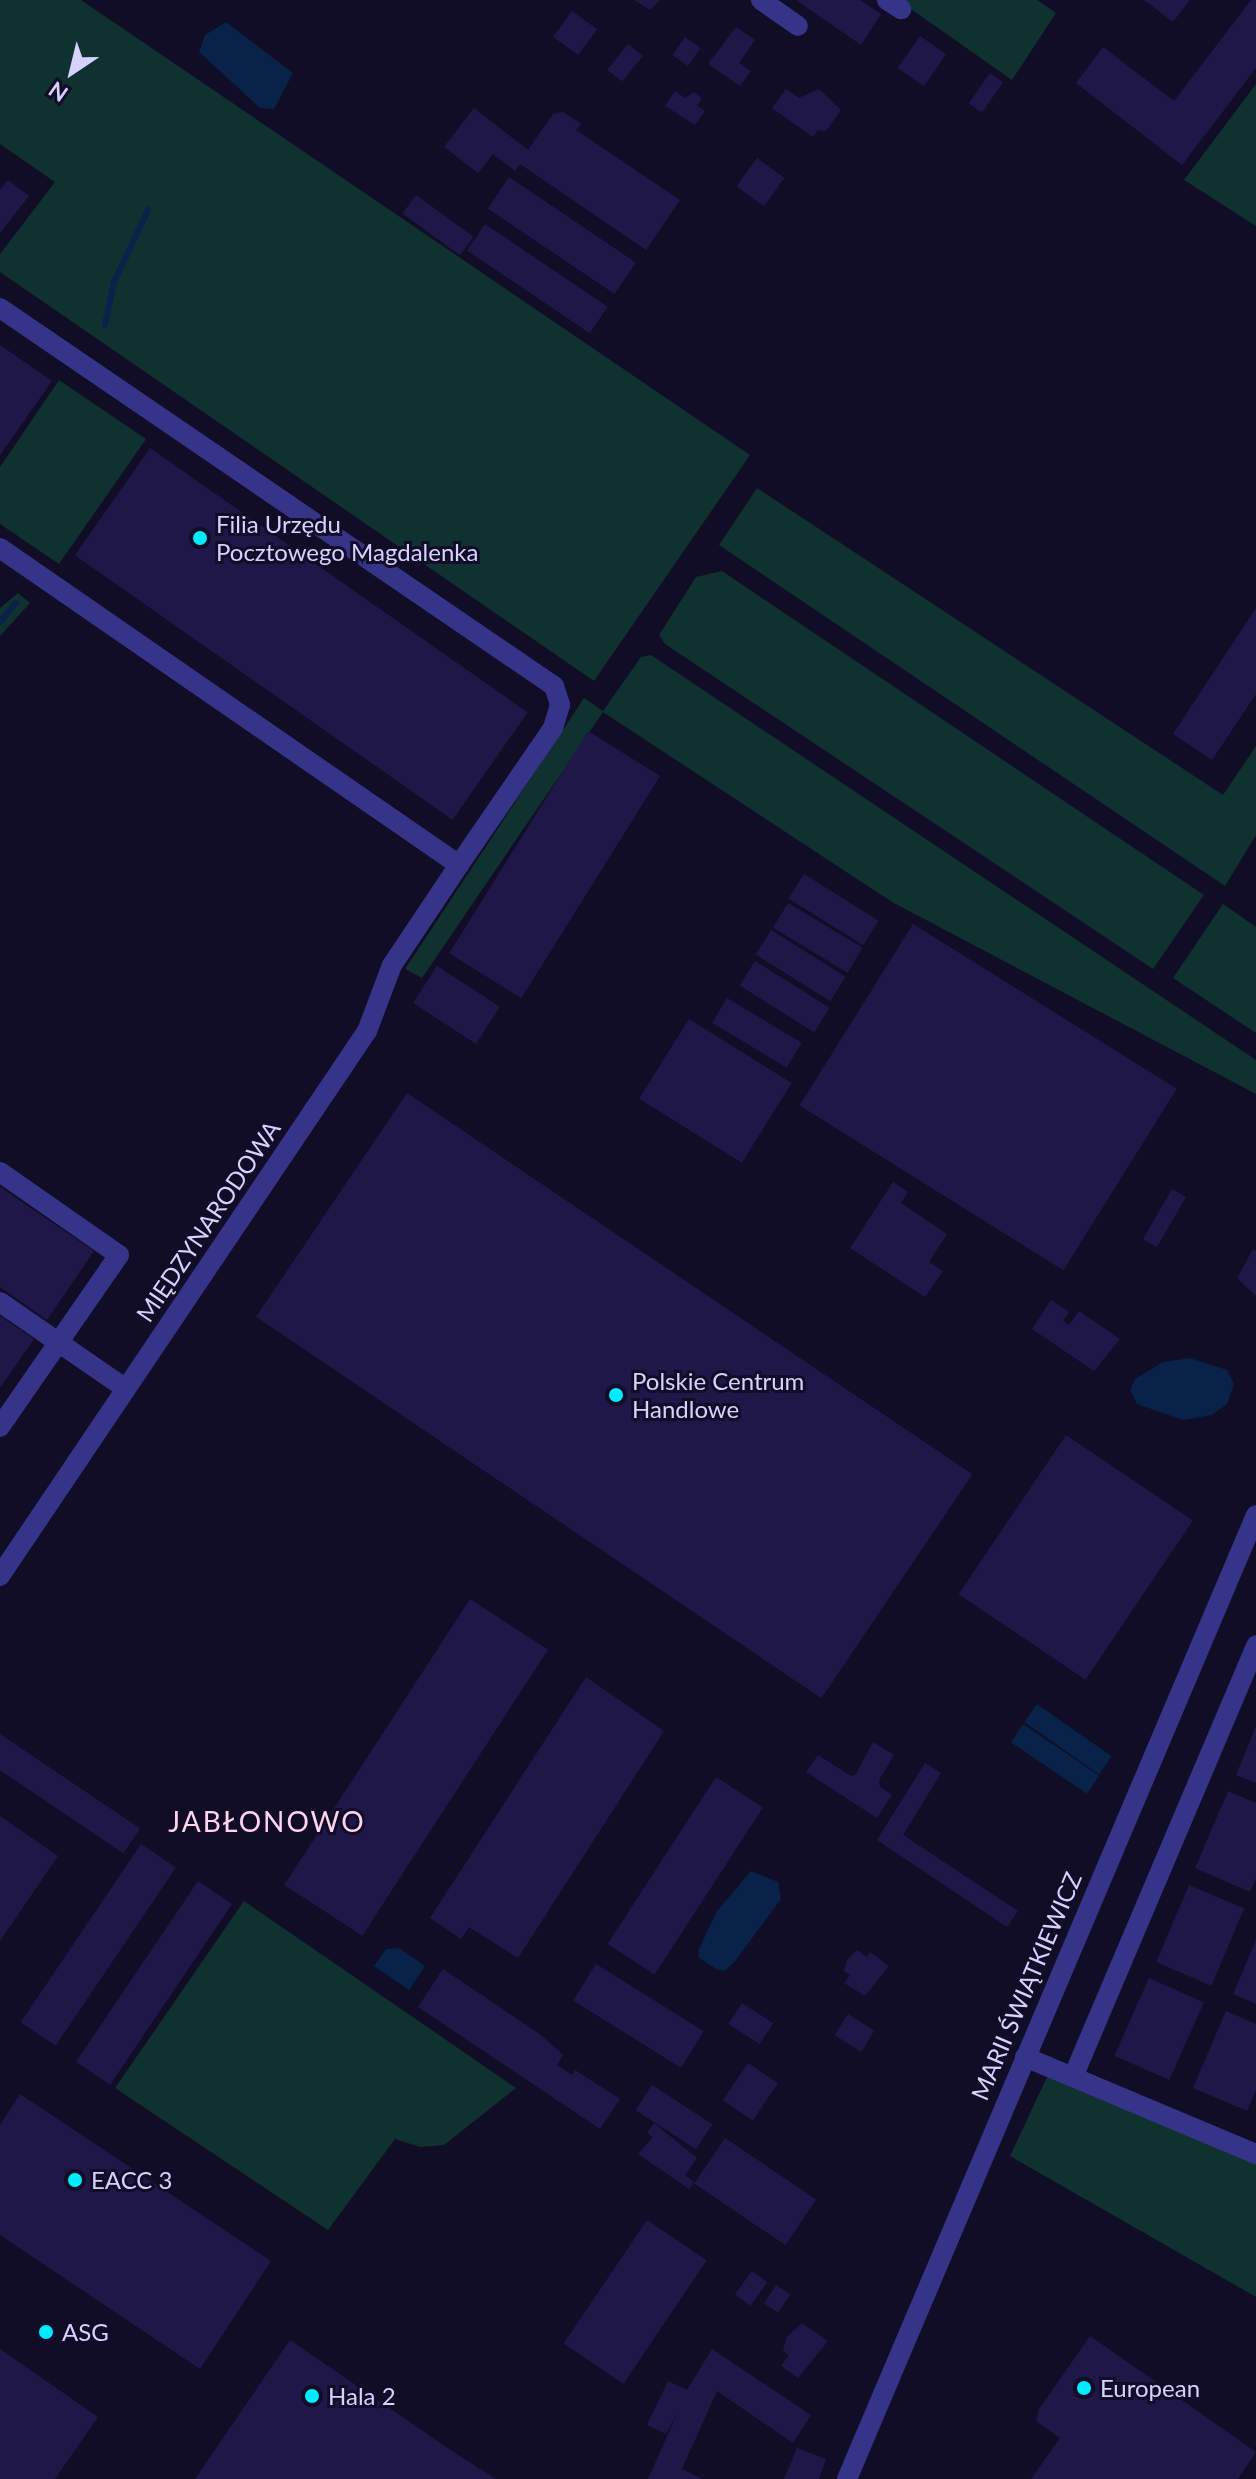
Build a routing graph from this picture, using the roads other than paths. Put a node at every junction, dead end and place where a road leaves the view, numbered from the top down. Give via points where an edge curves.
1 (761, 0) edge
2 (798, 26) dead end
3 (0, 308) edge
4 (0, 548) edge
5 (459, 865) junction
6 (0, 1172) edge
7 (0, 1302) edge
8 (58, 1342) junction
9 (126, 1389) junction
10 (0, 1427) edge
11 (1256, 1515) edge
12 (0, 1576) edge
13 (1256, 1645) edge
14 (1025, 2057) junction
15 (1073, 2077) junction
16 (1256, 2154) edge
17 (847, 2479) edge

1 - 2 street
3 - 5 street, MIĘDZYNARODOWA via 554,686 560,705 553,728
4 - 5 street
5 - 9 street, MIĘDZYNARODOWA via 392,965 367,1031
6 - 8 street via 119,1255
7 - 8 street
8 - 9 street
8 - 10 street
9 - 12 street, MIĘDZYNARODOWA
11 - 14 street, MARII ŚWIĄTKIEWICZ
13 - 15 street
14 - 15 street
14 - 17 street, MARII ŚWIĄTKIEWICZ
15 - 16 street

